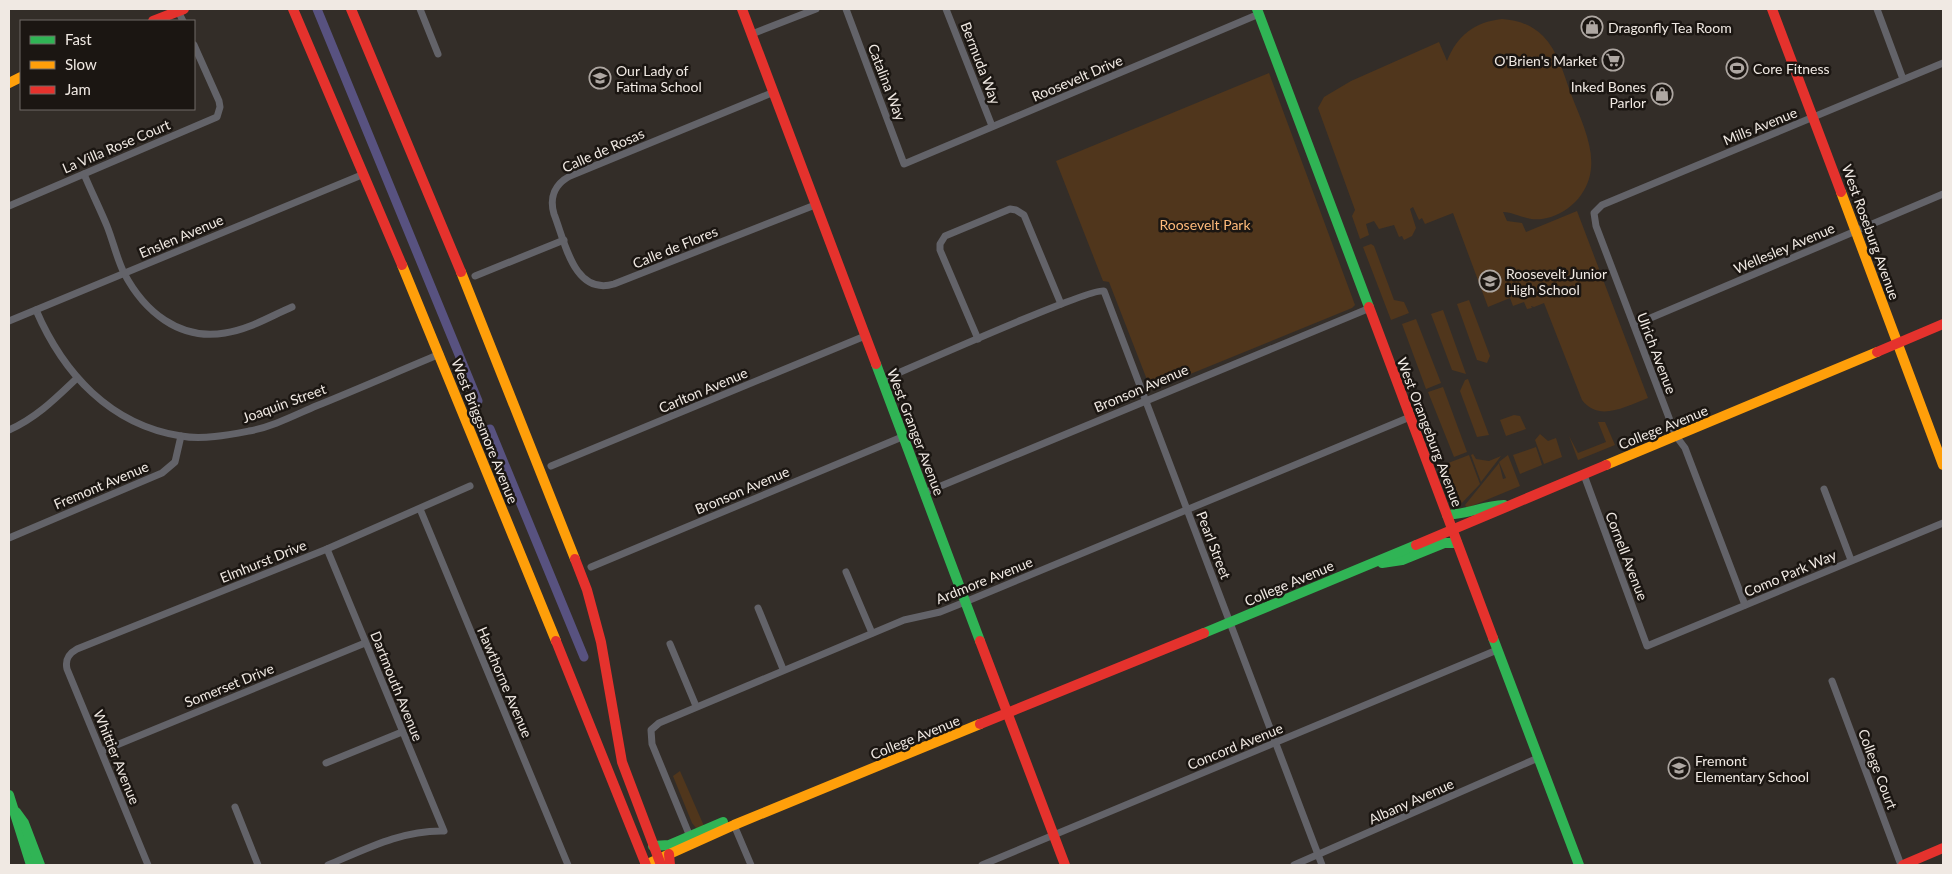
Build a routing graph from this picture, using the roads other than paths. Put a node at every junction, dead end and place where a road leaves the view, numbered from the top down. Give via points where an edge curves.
1 (293, 9) edge
2 (351, 9) edge
3 (420, 9) edge
4 (742, 9) edge
5 (816, 9) edge
6 (846, 9) edge
7 (946, 9) edge
8 (1772, 9) edge
9 (1877, 9) edge
10 (180, 10) edge
11 (1258, 11) edge
12 (155, 20) edge
13 (752, 34) junction
14 (195, 47) edge
15 (438, 54) dead end
16 (1943, 63) edge
17 (1903, 79) junction
18 (774, 92) junction
19 (1814, 118) junction
20 (992, 126) junction
21 (904, 164) joint
22 (84, 174) junction
23 (364, 174) junction
24 (1943, 194) edge
25 (815, 205) junction
26 (9, 206) edge
27 (1594, 219) joint
28 (1856, 231) junction
29 (564, 240) junction
30 (124, 273) junction
31 (475, 276) dead end
32 (1060, 304) junction
33 (292, 308) dead end
34 (1370, 308) junction
35 (36, 310) junction
36 (9, 321) edge
37 (1943, 324) edge
38 (1634, 325) junction
39 (865, 336) junction
40 (978, 339) junction
41 (1897, 343) junction
42 (440, 354) junction
43 (76, 379) junction
44 (882, 380) junction
45 (1146, 399) junction
46 (1410, 417) junction
47 (9, 430) edge
48 (181, 436) junction
49 (1676, 436) junction
50 (902, 437) junction
51 (1942, 459) edge
52 (551, 466) dead end
53 (1584, 475) junction
54 (470, 486) dead end
55 (1824, 489) dead end
56 (924, 493) junction
57 (1510, 505) junction
58 (420, 509) junction
59 (1188, 510) junction
60 (1447, 516) junction
61 (1943, 523) edge
62 (1452, 528) junction
63 (9, 538) edge
64 (1457, 543) junction
65 (327, 549) junction
66 (1851, 560) junction
67 (1367, 565) junction
68 (592, 567) dead end
69 (846, 572) dead end
70 (965, 602) junction
71 (1745, 606) junction
72 (758, 608) dead end
73 (1230, 622) junction
74 (872, 633) junction
75 (365, 643) junction
76 (670, 644) dead end
77 (1648, 646) joint
78 (1498, 650) junction
79 (67, 658) joint
80 (784, 669) junction
81 (1832, 681) dead end
82 (696, 706) junction
83 (1007, 714) junction
84 (402, 732) junction
85 (1276, 743) junction
86 (102, 751) junction
87 (1538, 758) junction
88 (326, 764) dead end
89 (9, 795) edge
90 (235, 807) dead end
91 (14, 810) junction
92 (734, 825) junction
93 (1053, 835) junction
94 (691, 839) junction
95 (653, 846) junction
96 (1943, 848) edge
97 (670, 854) junction
98 (1318, 856) junction
99 (660, 862) edge
100 (32, 865) edge
101 (40, 865) edge
102 (148, 865) edge
103 (258, 865) edge
104 (328, 865) edge
105 (568, 865) edge
106 (646, 865) edge
107 (670, 865) edge
108 (751, 865) edge
109 (982, 865) edge
110 (1065, 865) edge
111 (1294, 865) edge
112 (1322, 865) edge
113 (1578, 865) edge
114 (1902, 865) edge

1 - 23 street, West Briggsmore Avenue
2 - 95 street via 437,211 587,590 602,642 622,762
3 - 15 street
4 - 13 street, West Granger Avenue
5 - 13 street
6 - 21 street, Catalina Way
7 - 20 street, Bermuda Way
8 - 19 street, West Roseburg Avenue
9 - 17 street
10 - 12 street
11 - 20 street, Roosevelt Drive
11 - 34 street, West Orangeburg Avenue
13 - 18 street, West Granger Avenue
14 - 22 street, La Villa Rose Court via 219,101 216,117
16 - 17 street, Mills Avenue
17 - 19 street, Mills Avenue
18 - 25 street, West Granger Avenue
18 - 29 street, Calle de Rosas via 564,179 554,192 552,204
19 - 27 street, Mills Avenue via 1602,205 1597,208
19 - 28 street, West Roseburg Avenue
20 - 21 street, Roosevelt Drive
22 - 26 street, La Villa Rose Court
22 - 30 street
23 - 30 street, Enslen Avenue
23 - 42 street, West Briggsmore Avenue
24 - 28 street, Wellesley Avenue
25 - 29 street, Calle de Flores via 607,286 594,285 582,278
25 - 39 street, West Granger Avenue
27 - 38 street, Ulrich Avenue
28 - 38 street, Wellesley Avenue
28 - 41 street, West Roseburg Avenue
29 - 31 street
30 - 33 street via 157,315 176,327 197,334 237,330
30 - 35 street, Enslen Avenue
32 - 40 street
32 - 40 street via 1024,215 1016,210 1010,209 946,236 940,250
32 - 45 street, Pearl Street via 1102,290
34 - 45 street, Bronson Avenue
34 - 46 street, West Orangeburg Avenue
35 - 36 street, Enslen Avenue
35 - 43 street, Joaquin Street via 54,348
37 - 41 street, College Avenue
38 - 49 street, Ulrich Avenue
39 - 44 street, West Granger Avenue
39 - 52 street, Carlton Avenue
40 - 44 street
41 - 49 street, College Avenue
41 - 51 street, West Roseburg Avenue
42 - 48 street, Joaquin Street via 251,431
42 - 106 street, West Briggsmore Avenue
43 - 47 street via 40,413
43 - 48 street, Joaquin Street via 123,416
44 - 50 street, West Granger Avenue
45 - 56 street, Bronson Avenue
45 - 59 street, Pearl Street
46 - 59 street, Ardmore Avenue
46 - 60 street, West Orangeburg Avenue
48 - 63 street, Fremont Avenue via 175,462 162,473
49 - 53 street, College Avenue
49 - 71 street, Ulrich Avenue via 1685,448
50 - 56 street, West Granger Avenue
50 - 68 street, Bronson Avenue
53 - 57 street, College Avenue
53 - 77 street, Cornell Avenue
54 - 58 street, Elmhurst Drive
55 - 66 street
56 - 70 street, West Granger Avenue
57 - 60 street via 1487,506
57 - 62 street, College Avenue
58 - 65 street, Elmhurst Drive
58 - 105 street, Hawthorne Avenue
59 - 70 street, Ardmore Avenue
59 - 73 street, Pearl Street
60 - 62 street, West Orangeburg Avenue
61 - 66 street, Como Park Way
62 - 64 street, West Orangeburg Avenue
62 - 67 street, College Avenue
64 - 67 street via 1441,544 1403,560
64 - 78 street, West Orangeburg Avenue
65 - 75 street, Dartmouth Avenue
65 - 79 street, Elmhurst Drive via 77,649
66 - 71 street, Como Park Way
67 - 73 street, College Avenue
69 - 74 street
70 - 74 street, Ardmore Avenue
70 - 83 street, West Granger Avenue
71 - 77 street, Como Park Way
72 - 80 street
73 - 83 street, College Avenue
73 - 85 street, Pearl Street
74 - 80 street, Ardmore Avenue
75 - 84 street, Dartmouth Avenue
75 - 86 street, Somerset Drive
76 - 82 street
78 - 85 street, Concord Avenue
78 - 87 street, West Orangeburg Avenue
79 - 86 street, Whittier Avenue via 67,670
80 - 82 street, Ardmore Avenue
81 - 114 street, College Court
82 - 94 street, Ardmore Avenue via 653,726 650,736
83 - 92 street, College Avenue
83 - 93 street, West Granger Avenue
84 - 88 street
84 - 104 street, Dartmouth Avenue via 444,831 399,836
85 - 93 street, Concord Avenue
85 - 98 street, Pearl Street
86 - 102 street, Whittier Avenue
87 - 98 street, Albany Avenue
87 - 113 street, West Orangeburg Avenue
89 - 91 street
90 - 103 street
91 - 100 street
91 - 101 street via 24,823
92 - 94 street, College Avenue via 723,822
92 - 108 street
93 - 109 street, Concord Avenue
93 - 110 street, West Granger Avenue
94 - 95 street
94 - 97 street
95 - 99 street
96 - 114 street
97 - 99 street
97 - 107 street
98 - 111 street, Albany Avenue
98 - 112 street, Pearl Street
99 - 106 street

